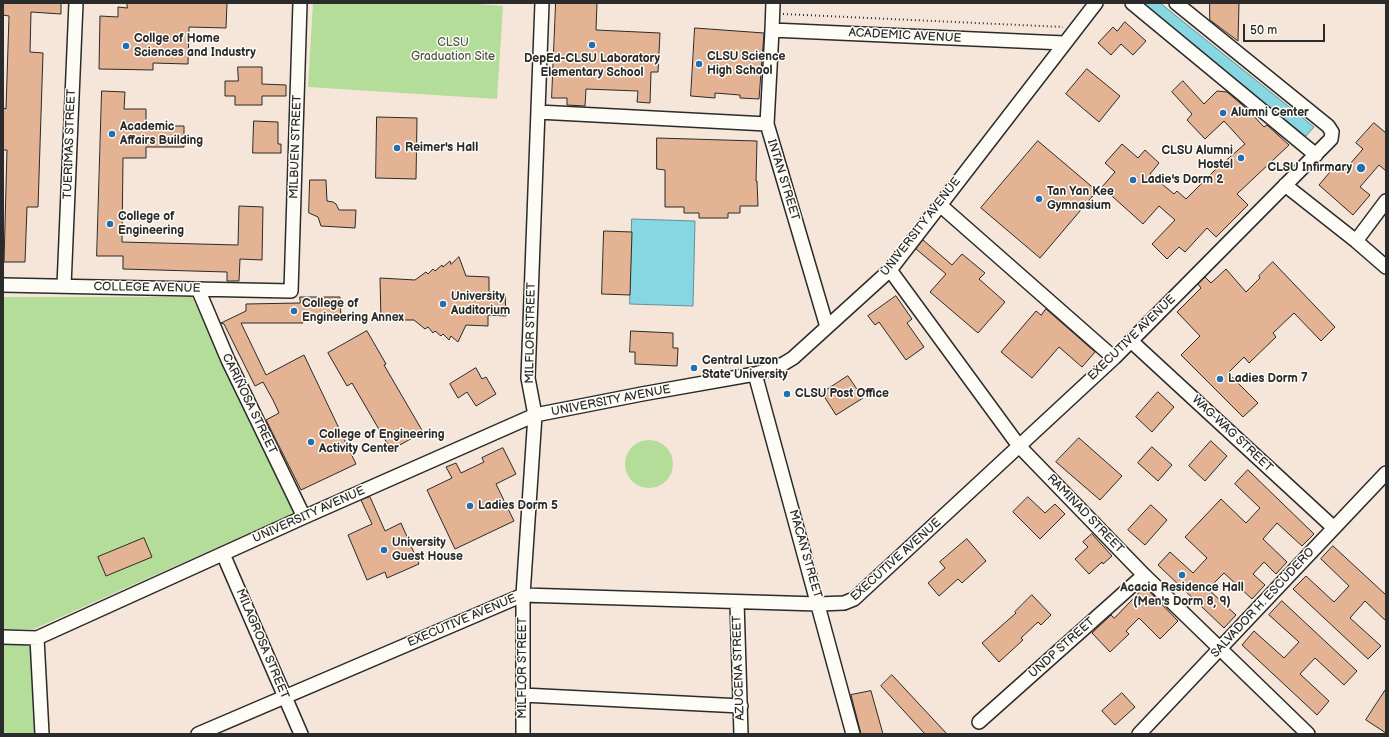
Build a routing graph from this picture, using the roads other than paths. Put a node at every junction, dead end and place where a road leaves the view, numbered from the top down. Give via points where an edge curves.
1 (76, 3) edge
2 (300, 3) edge
3 (542, 3) edge
4 (1096, 3) edge
5 (1132, 3) edge
6 (1176, 3) edge
7 (773, 8) edge
8 (772, 30) junction
9 (1064, 43) junction
10 (538, 112) junction
11 (766, 124) junction
12 (1316, 155) junction
13 (1285, 185) junction
14 (1386, 201) edge
15 (940, 205) junction
16 (1356, 240) junction
17 (1386, 267) edge
18 (890, 270) junction
19 (3, 285) edge
20 (64, 286) junction
21 (198, 289) junction
22 (291, 292) joint
23 (827, 327) junction
24 (1131, 340) junction
25 (1114, 358) junction
26 (755, 374) junction
27 (535, 415) junction
28 (1019, 446) junction
29 (1386, 473) edge
30 (304, 517) junction
31 (1334, 528) junction
32 (223, 554) junction
33 (1144, 575) junction
34 (523, 595) junction
35 (738, 602) junction
36 (818, 604) junction
37 (3, 637) edge
38 (37, 638) junction
39 (1219, 649) junction
40 (523, 695) junction
41 (284, 697) junction
42 (740, 706) junction
43 (979, 722) dead end
44 (42, 734) edge
45 (198, 734) edge
46 (301, 734) edge
47 (523, 734) edge
48 (741, 734) edge
49 (854, 734) edge
50 (1139, 734) edge
51 (1308, 734) edge

1 - 20 street, TUERIMAS STREET
2 - 22 street, MILBUEN STREET
3 - 10 street, MILFLOR STREET
4 - 9 street, UNIVERSITY AVENUE
5 - 12 street
6 - 12 street, EXECUTIVE AVENUE via 1326,124 1332,132 1331,139
7 - 8 street
8 - 9 street, ACADEMIC AVENUE
8 - 11 street, INTAN STREET
9 - 15 street, UNIVERSITY AVENUE
10 - 11 street
10 - 27 street, MILFLOR STREET via 528,378
11 - 23 street, INTAN STREET
12 - 13 street, EXECUTIVE AVENUE
13 - 16 street
13 - 24 street, EXECUTIVE AVENUE
14 - 16 street
15 - 18 street, UNIVERSITY AVENUE
15 - 25 street
16 - 17 street
18 - 23 street, UNIVERSITY AVENUE
18 - 28 street, RAMINAD STREET
19 - 20 street, COLLEGE AVENUE
20 - 21 street, COLLEGE AVENUE
21 - 22 street, COLLEGE AVENUE
21 - 30 street, CARIÑOSA STREET via 228,360
23 - 26 street, UNIVERSITY AVENUE via 784,364
24 - 25 street, EXECUTIVE AVENUE
24 - 31 street, WAG-WAG STREET
25 - 28 street, EXECUTIVE AVENUE
26 - 27 street, UNIVERSITY AVENUE
26 - 36 street, MACAN STREET
27 - 30 street, UNIVERSITY AVENUE
27 - 34 street, MILFLOR STREET
28 - 33 street, RAMINAD STREET
28 - 36 street, EXECUTIVE AVENUE via 854,599 844,603
29 - 31 street, SALVADOR H. ESCUDERO
30 - 32 street, UNIVERSITY AVENUE
31 - 39 street, SALVADOR H. ESCUDERO
32 - 38 street, UNIVERSITY AVENUE
32 - 41 street, MILAGROSA STREET
33 - 39 street, RAMINAD STREET
33 - 43 street, UNDP STREET
34 - 35 street, EXECUTIVE AVENUE
34 - 40 street, MILFLOR STREET
34 - 41 street, EXECUTIVE AVENUE
35 - 36 street, EXECUTIVE AVENUE
35 - 42 street, AZUCENA STREET
36 - 49 street, MACAN STREET
37 - 38 street, UNIVERSITY AVENUE
38 - 44 street
39 - 50 street, SALVADOR H. ESCUDERO
39 - 51 street, RAMINAD STREET
40 - 42 street
40 - 47 street, MILFLOR STREET
41 - 45 street, EXECUTIVE AVENUE
41 - 46 street, MILAGROSA STREET
42 - 48 street, AZUCENA STREET

